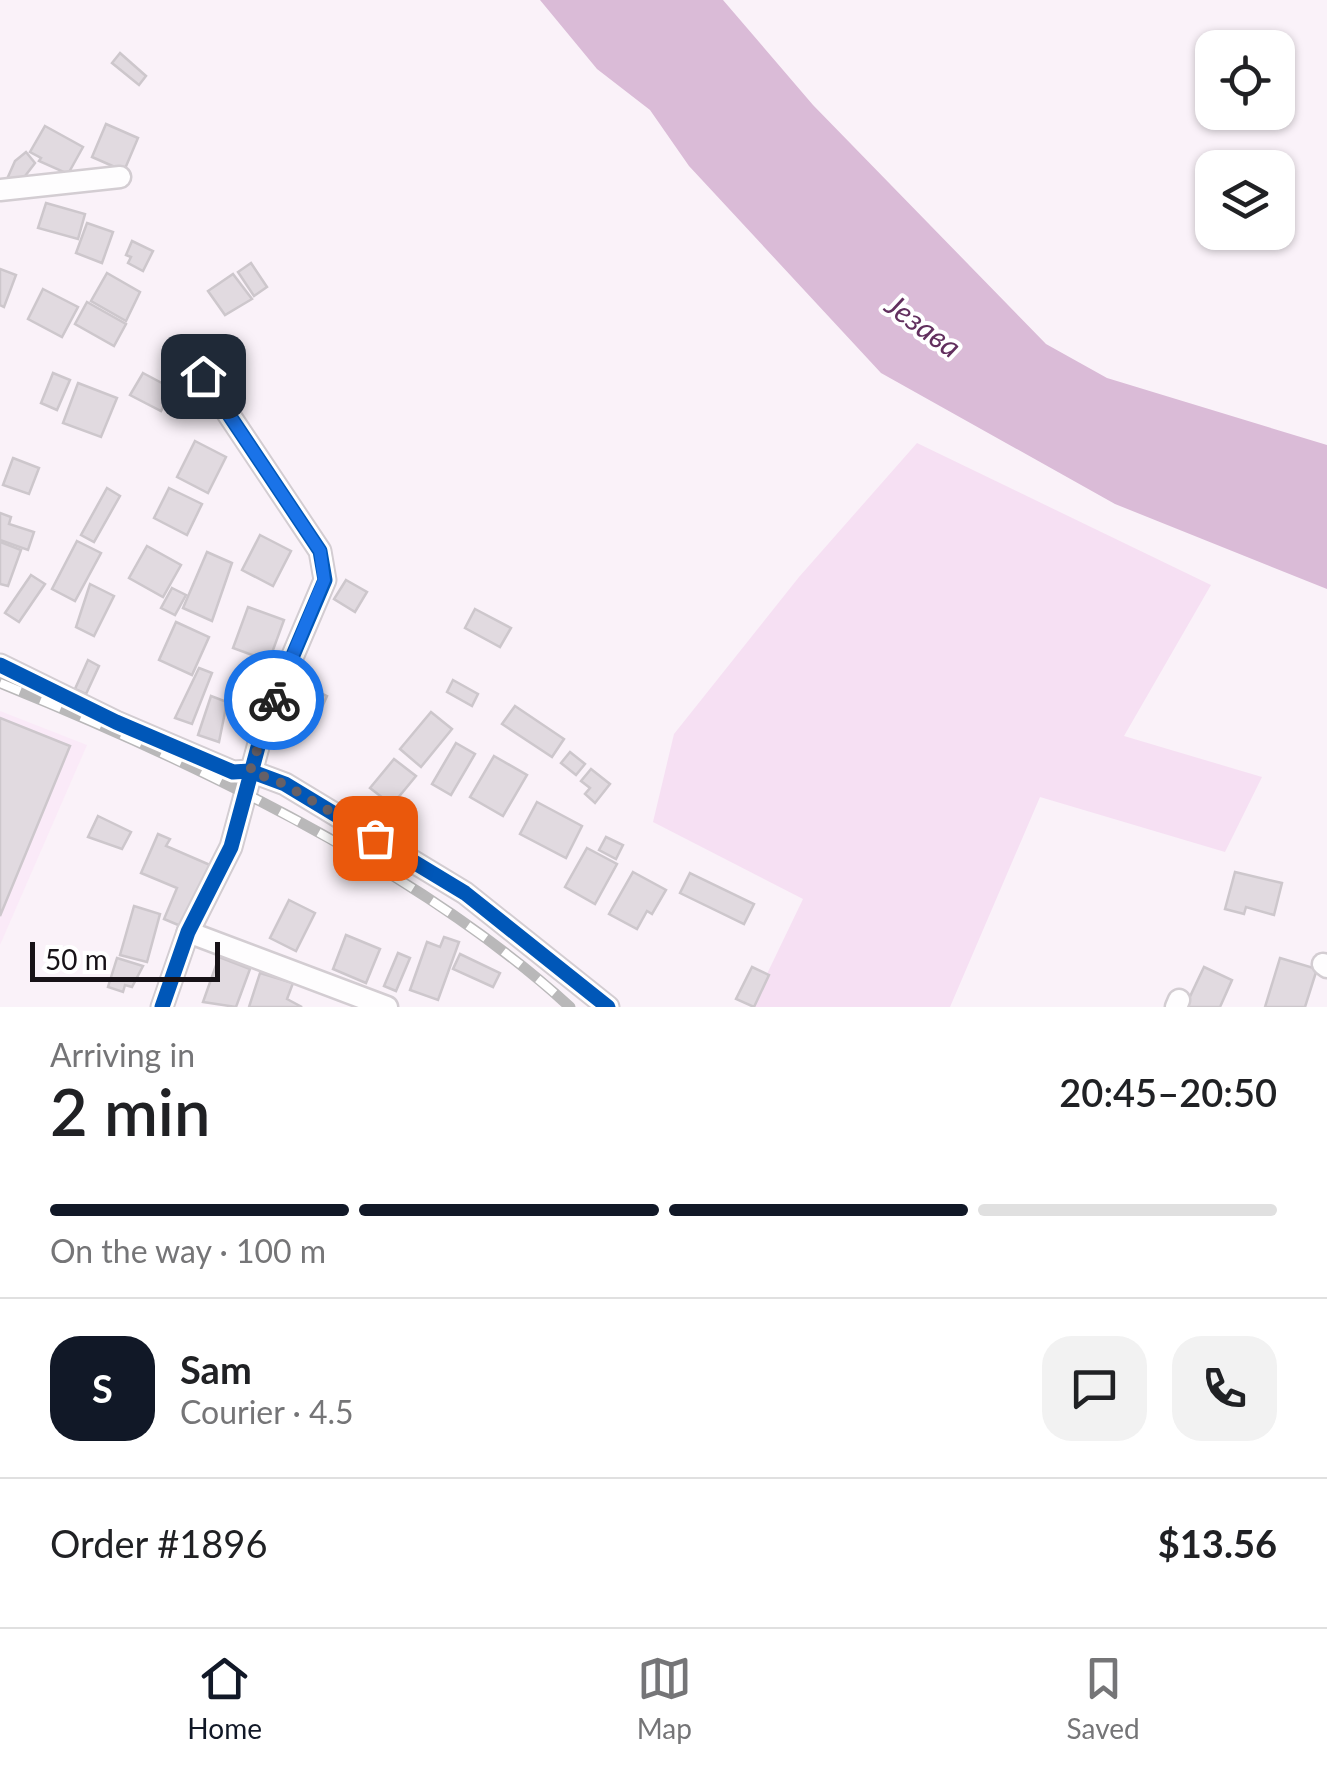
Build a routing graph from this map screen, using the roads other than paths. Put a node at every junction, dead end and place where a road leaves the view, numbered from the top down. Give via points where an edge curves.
1 (120, 177) dead end
2 (0, 190) edge
3 (203, 376) dead end
4 (0, 665) edge
5 (250, 771) junction
6 (188, 932) junction
7 (162, 1007) edge
8 (387, 1007) edge
9 (608, 1007) edge

1 - 2 street
3 - 5 street via 326,566
4 - 5 street via 233,772
5 - 6 street via 231,846
5 - 9 street via 284,784 465,892
6 - 7 street
6 - 8 street

